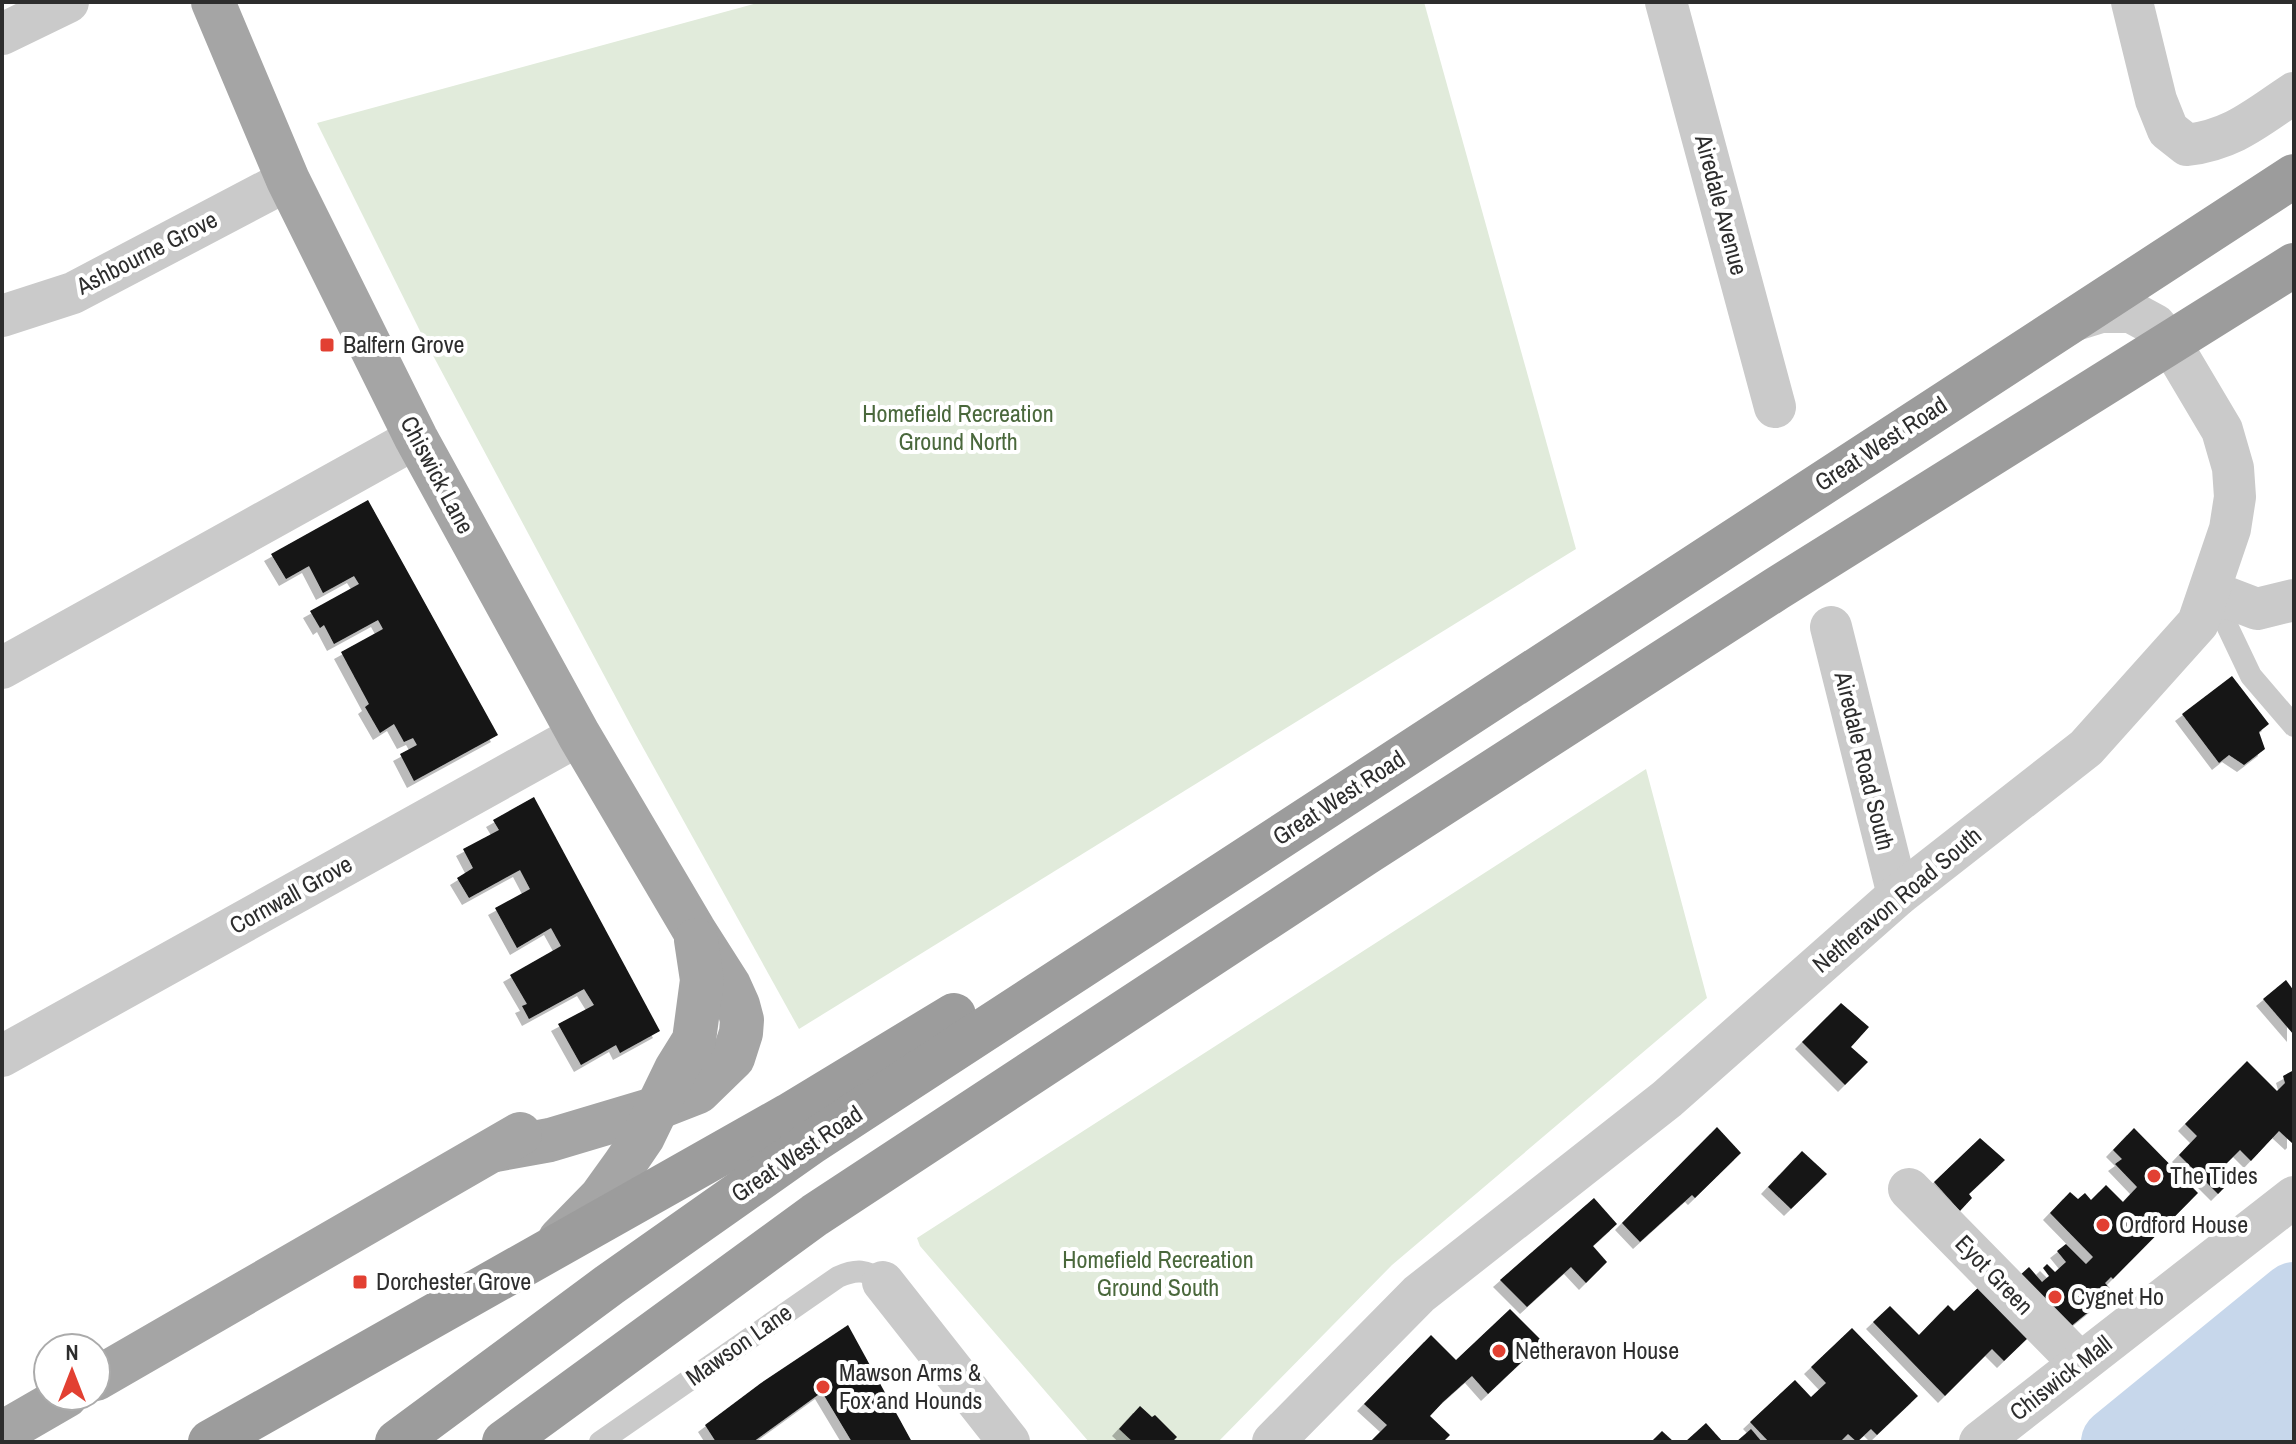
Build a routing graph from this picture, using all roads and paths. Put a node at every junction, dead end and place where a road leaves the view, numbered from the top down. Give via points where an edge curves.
1 (68, 2) edge
2 (213, 2) edge
3 (1666, 2) edge
4 (2132, 2) edge
5 (2, 34) edge
6 (2294, 93) edge
7 (2294, 176) edge
8 (288, 180) junction
9 (2294, 265) edge
10 (2, 316) edge
11 (2068, 323) junction
12 (2171, 344) junction
13 (1775, 407) dead end
14 (416, 438) junction
15 (2210, 591) junction
16 (2294, 600) edge
17 (1617, 616) junction
18 (1831, 627) dead end
19 (2, 668) edge
20 (2294, 726) edge
21 (579, 735) junction
22 (1898, 895) junction
23 (694, 930) junction
24 (2, 1056) edge
25 (676, 1069) junction
26 (657, 1108) junction
27 (495, 1150) junction
28 (1909, 1189) dead end
29 (2294, 1197) edge
30 (547, 1250) junction
31 (883, 1282) joint
32 (2079, 1362) junction
33 (112, 1370) edge
34 (38, 1412) edge
35 (2, 1433) edge
36 (226, 1433) edge
37 (515, 1439) edge
38 (397, 1442) edge
39 (600, 1442) edge
40 (1009, 1442) edge
41 (1273, 1442) edge
42 (1980, 1442) edge

1 - 5 street
2 - 8 main road, Chiswick Lane
3 - 13 street, Airedale Avenue
4 - 6 street via 2156,100 2168,130 2187,145 2234,133
7 - 11 highway, Great West Road
8 - 10 street, Ashbourne Grove via 73,293
8 - 14 main road, Chiswick Lane
9 - 12 highway
11 - 12 street, Netheravon Road South via 2101,312 2131,312 2155,325
11 - 17 highway, Great West Road
12 - 15 street, Netheravon Road South via 2222,430 2233,468 2230,529
12 - 37 highway via 1776,589 815,1215
14 - 19 street
14 - 21 main road, Chiswick Lane
15 - 16 street via 2257,609
15 - 20 lane via 2251,676
15 - 22 street, Netheravon Road South via 2198,623 2086,748
17 - 30 highway via 789,1115
17 - 38 highway, Great West Road via 812,1142
18 - 22 street, Airedale Road South
21 - 23 main road, Chiswick Lane
21 - 24 street, Cornwall Grove
22 - 41 street, Netheravon Road South via 1667,1099 1419,1294
23 - 25 main road, Chiswick Lane via 702,980 700,1010 694,1040
23 - 26 main road, Chiswick Lane via 729,985 742,1020 741,1033 733,1058 698,1092
25 - 26 main road, Chiswick Lane
25 - 27 main road via 550,1115
26 - 27 main road via 550,1140
26 - 30 main road, Chiswick Lane via 601,1197
27 - 33 main road
28 - 32 street, Eyot Green
29 - 32 street, Chiswick Mall
30 - 36 highway
31 - 39 lane, Mawson Lane via 870,1272 838,1277
31 - 40 street
32 - 42 street, Chiswick Mall
34 - 35 main road

